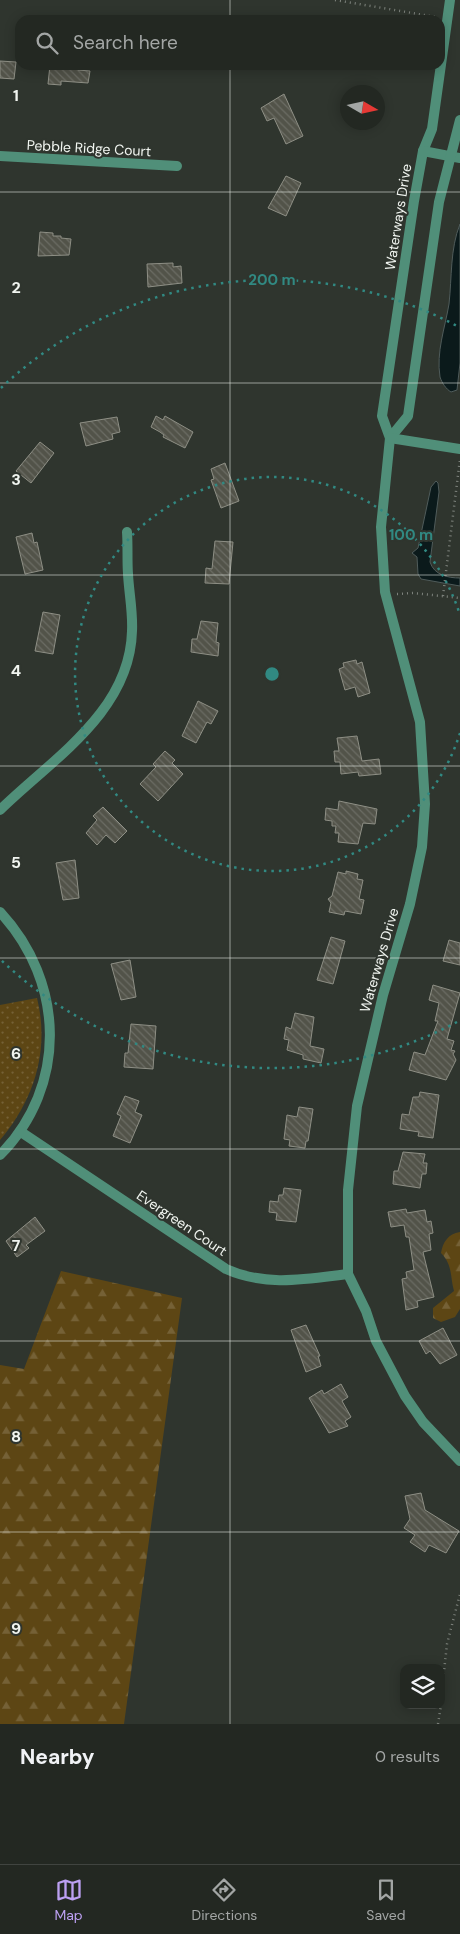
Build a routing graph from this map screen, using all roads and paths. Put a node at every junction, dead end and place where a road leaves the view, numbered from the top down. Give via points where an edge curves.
1 (335, 0) edge
2 (450, 0) edge
3 (423, 15) edge
4 (447, 19) joint
5 (445, 34) edge
6 (440, 70) edge
7 (460, 120) edge
8 (423, 151) junction
9 (0, 156) edge
10 (455, 157) edge
11 (178, 166) dead end
12 (390, 438) junction
13 (460, 449) edge
14 (460, 456) edge
15 (128, 532) dead end
16 (386, 595) junction
17 (443, 596) junction
18 (460, 598) edge
19 (0, 810) edge
20 (0, 912) edge
21 (21, 1132) junction
22 (0, 1155) edge
23 (348, 1274) junction
24 (460, 1461) edge
25 (460, 1594) edge
26 (445, 1668) edge
27 (440, 1709) edge
28 (438, 1724) edge

1 - 3 path
2 - 4 street, Waterways Drive
4 - 5 street, Waterways Drive
6 - 8 street, Waterways Drive via 432,129
7 - 10 street
8 - 10 street
8 - 12 street, Waterways Drive via 382,416
9 - 11 street, Pebble Ridge Court
10 - 12 street via 438,202 408,416
12 - 13 street
12 - 16 street, Waterways Drive via 381,527
14 - 17 path
15 - 19 street via 132,632 126,670 108,706 70,747
16 - 17 path
16 - 23 street, Waterways Drive via 420,722 425,804 422,847 410,904 383,995 357,1106 348,1190
17 - 18 path
20 - 21 street via 28,947 42,981 48,1011 49,1053 44,1080
21 - 22 street
21 - 23 street, Evergreen Court via 231,1271 273,1281
23 - 24 street, Waterways Drive via 405,1396 423,1422
25 - 26 path
27 - 28 path

